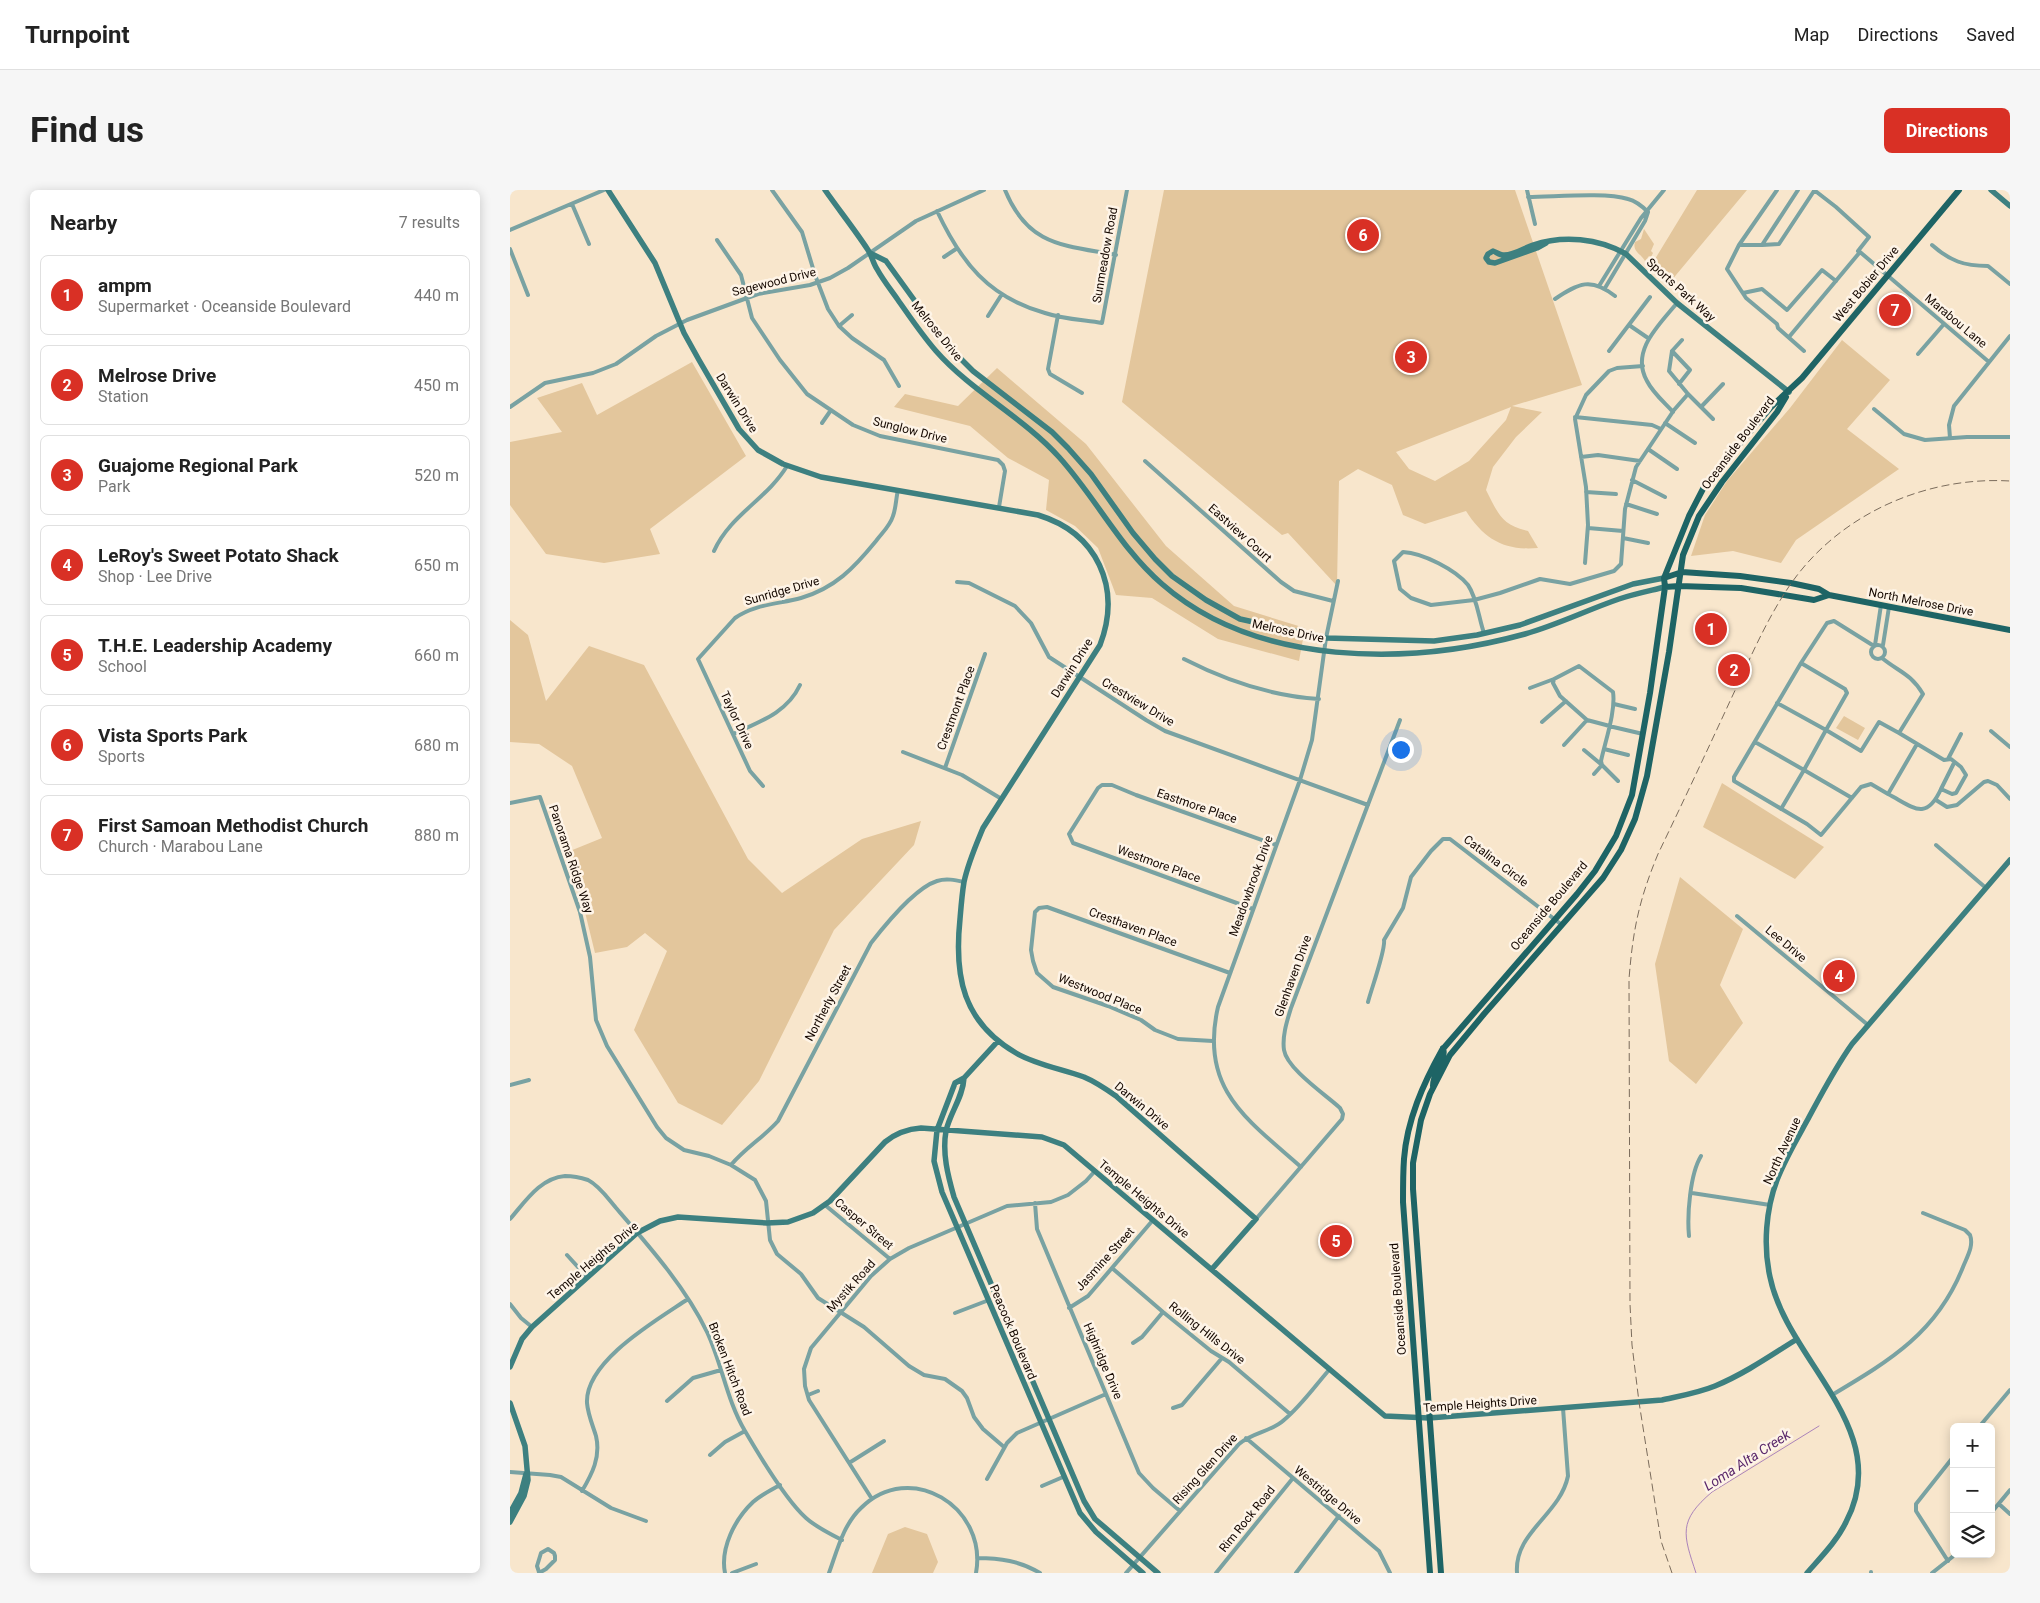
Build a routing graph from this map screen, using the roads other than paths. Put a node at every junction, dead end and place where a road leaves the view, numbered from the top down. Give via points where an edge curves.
1 (604, 190) edge
2 (608, 190) edge
3 (772, 190) edge
4 (825, 190) edge
5 (984, 190) edge
6 (1005, 190) edge
7 (1127, 190) edge
8 (1527, 190) edge
9 (1593, 190) edge
10 (1664, 190) edge
11 (1777, 190) edge
12 (1798, 190) edge
13 (1814, 190) edge
14 (1959, 190) edge
15 (1991, 190) edge
16 (1594, 196) junction
17 (1528, 197) junction
18 (572, 204) junction
19 (2010, 206) edge
20 (937, 211) junction
21 (1648, 212) junction
22 (1535, 224) dead end
23 (510, 230) edge
24 (717, 240) dead end
25 (1546, 243) junction
26 (589, 244) dead end
27 (1762, 244) junction
28 (1739, 245) junction
29 (1932, 245) dead end
30 (510, 249) edge
31 (956, 249) junction
32 (1623, 252) junction
33 (1860, 252) junction
34 (870, 253) junction
35 (1116, 254) junction
36 (944, 257) dead end
37 (1886, 276) junction
38 (818, 282) junction
39 (1836, 282) junction
40 (2010, 284) edge
41 (1599, 286) junction
42 (1604, 288) junction
43 (1743, 293) junction
44 (1002, 294) junction
45 (528, 295) dead end
46 (1615, 296) dead end
47 (746, 297) junction
48 (1650, 297) dead end
49 (1555, 299) dead end
50 (1677, 303) junction
51 (852, 315) dead end
52 (988, 316) dead end
53 (1058, 316) junction
54 (680, 324) junction
55 (1944, 324) junction
56 (1629, 325) junction
57 (839, 326) junction
58 (2010, 336) edge
59 (1789, 337) junction
60 (1648, 338) junction
61 (1682, 340) dead end
62 (1609, 351) dead end
63 (1672, 351) junction
64 (1804, 351) dead end
65 (1918, 354) dead end
66 (1989, 362) junction
67 (1642, 366) junction
68 (1679, 384) junction
69 (1723, 384) dead end
70 (899, 386) dead end
71 (1789, 392) junction
72 (1082, 393) dead end
73 (1688, 394) junction
74 (510, 407) edge
75 (1701, 407) junction
76 (1874, 409) dead end
77 (831, 410) junction
78 (1673, 412) junction
79 (1575, 417) junction
80 (1713, 419) dead end
81 (822, 423) dead end
82 (1665, 423) junction
83 (1661, 429) junction
84 (2010, 437) edge
85 (1950, 438) junction
86 (1695, 443) dead end
87 (1648, 449) junction
88 (1581, 457) junction
89 (1145, 461) dead end
90 (1640, 461) junction
91 (787, 466) junction
92 (1678, 469) dead end
93 (1632, 480) junction
94 (898, 490) junction
95 (1586, 492) junction
96 (1616, 494) dead end
97 (1665, 497) dead end
98 (1626, 504) junction
99 (999, 507) junction
100 (1657, 514) dead end
101 (1588, 528) junction
102 (1623, 531) junction
103 (1623, 538) junction
104 (1648, 543) dead end
105 (714, 551) dead end
106 (1585, 563) dead end
107 (1682, 572) junction
108 (1664, 578) junction
109 (1338, 580) dead end
110 (957, 582) dead end
111 (1679, 586) junction
112 (1665, 587) junction
113 (1829, 596) junction
114 (1474, 600) junction
115 (1333, 601) junction
116 (1881, 606) junction
117 (1889, 607) junction
118 (2010, 630) edge
119 (1484, 634) junction
120 (1326, 638) junction
121 (1874, 646) junction
122 (1882, 646) junction
123 (1324, 650) junction
124 (985, 654) dead end
125 (1882, 658) junction
126 (698, 659) joint
127 (1184, 659) dead end
128 (1801, 663) junction
129 (1079, 678) junction
130 (1554, 679) junction
131 (800, 685) dead end
132 (1530, 688) dead end
133 (1650, 693) junction
134 (1319, 699) junction
135 (1566, 701) junction
136 (1777, 703) junction
137 (1614, 704) junction
138 (1635, 709) dead end
139 (1400, 720) dead end
140 (1587, 720) junction
141 (1542, 722) dead end
142 (1609, 726) junction
143 (1826, 730) junction
144 (1991, 731) dead end
145 (1899, 733) junction
146 (733, 734) junction
147 (1643, 734) junction
148 (1961, 734) dead end
149 (1755, 742) junction
150 (1652, 744) junction
151 (1917, 744) junction
152 (1564, 745) dead end
153 (2010, 747) edge
154 (1604, 749) junction
155 (1584, 750) dead end
156 (903, 752) dead end
157 (1628, 755) dead end
158 (1948, 760) junction
159 (1954, 762) junction
160 (1602, 765) junction
161 (945, 768) junction
162 (1804, 770) junction
163 (1594, 774) dead end
164 (1300, 780) junction
165 (1618, 782) dead end
166 (1112, 785) joint
167 (763, 786) dead end
168 (1941, 789) junction
169 (1888, 794) junction
170 (1000, 798) junction
171 (1852, 798) junction
172 (2010, 799) edge
173 (1936, 800) junction
174 (510, 803) edge
175 (1368, 805) junction
176 (1781, 809) junction
177 (1276, 845) junction
178 (1936, 845) dead end
179 (2010, 860) edge
180 (964, 882) junction
181 (1986, 888) junction
182 (1253, 909) junction
183 (1034, 916) joint
184 (1737, 916) dead end
185 (1556, 919) junction
186 (1562, 925) junction
187 (1230, 973) junction
188 (1368, 1002) dead end
189 (1868, 1026) junction
190 (998, 1041) junction
191 (1213, 1041) junction
192 (1444, 1048) junction
193 (964, 1078) junction
194 (529, 1080) dead end
195 (510, 1085) edge
196 (1433, 1087) junction
197 (937, 1130) junction
198 (946, 1131) junction
199 (1701, 1156) dead end
200 (731, 1165) junction
201 (1301, 1167) junction
202 (1095, 1171) junction
203 (1692, 1193) junction
204 (1035, 1204) junction
205 (825, 1205) junction
206 (1770, 1206) junction
207 (1923, 1213) dead end
208 (510, 1219) edge
209 (1256, 1219) junction
210 (1153, 1220) junction
211 (767, 1223) junction
212 (966, 1224) junction
213 (957, 1228) junction
214 (638, 1232) junction
215 (1689, 1236) dead end
216 (567, 1256) dead end
217 (890, 1259) junction
218 (1112, 1268) junction
219 (1212, 1269) junction
220 (587, 1277) junction
221 (688, 1299) junction
222 (989, 1300) junction
223 (510, 1304) edge
224 (1069, 1308) junction
225 (840, 1312) junction
226 (1163, 1312) junction
227 (955, 1313) dead end
228 (532, 1327) junction
229 (1796, 1339) junction
230 (1133, 1343) dead end
231 (1222, 1358) junction
232 (510, 1367) edge
233 (721, 1370) junction
234 (1329, 1370) junction
235 (2010, 1390) edge
236 (818, 1391) dead end
237 (808, 1394) junction
238 (1106, 1394) junction
239 (1832, 1395) junction
240 (667, 1401) dead end
241 (510, 1403) edge
242 (1173, 1408) dead end
243 (1563, 1408) junction
244 (1290, 1414) junction
245 (1429, 1418) junction
246 (1047, 1419) junction
247 (1418, 1419) junction
248 (1040, 1422) junction
249 (1982, 1423) edge
250 (745, 1431) junction
251 (1246, 1438) junction
252 (884, 1440) dead end
253 (1004, 1447) junction
254 (710, 1455) dead end
255 (1950, 1461) edge
256 (849, 1463) junction
257 (510, 1472) edge
258 (527, 1472) junction
259 (1064, 1477) junction
260 (1293, 1478) junction
261 (987, 1479) dead end
262 (780, 1485) junction
263 (1042, 1486) dead end
264 (2010, 1490) edge
265 (582, 1491) junction
266 (872, 1499) junction
267 (1998, 1504) junction
268 (1995, 1507) edge
269 (1180, 1511) junction
270 (510, 1513) edge
271 (2010, 1514) edge
272 (1339, 1516) junction
273 (646, 1521) dead end
274 (510, 1522) edge
275 (842, 1540) junction
276 (977, 1558) junction
277 (1139, 1558) junction
278 (1951, 1558) edge
279 (1948, 1561) junction
280 (756, 1564) dead end
281 (1133, 1565) junction
282 (1032, 1571) edge
283 (539, 1573) edge
284 (725, 1573) edge
285 (732, 1573) edge
286 (829, 1573) edge
287 (976, 1573) edge
288 (1040, 1573) edge
289 (1126, 1573) edge
290 (1143, 1573) edge
291 (1158, 1573) edge
292 (1216, 1573) edge
293 (1296, 1573) edge
294 (1390, 1573) edge
295 (1430, 1573) edge
296 (1441, 1573) edge
297 (1517, 1573) edge
298 (1807, 1573) edge
299 (1932, 1573) edge

1 - 18 street
2 - 54 street, Darwin Drive via 655,263
3 - 38 street via 802,232
4 - 34 street, Melrose Drive
5 - 20 street, Sagewood Drive
6 - 35 street via 1022,221 1038,234 1058,244
7 - 35 street, Sunmeadow Road
8 - 17 street
9 - 16 street
10 - 21 street
11 - 28 street
12 - 27 street
13 - 27 street via 1779,244
13 - 33 street via 1869,238
14 - 37 main road, West Bobier Drive
15 - 19 street
16 - 17 street
16 - 21 street via 1625,198
17 - 22 street
18 - 23 street
18 - 26 street
20 - 31 street
20 - 34 street, Sagewood Drive via 916,221
21 - 32 street
24 - 47 street, Sunglow Drive via 738,269
25 - 25 street, Sports Park Way via 1504,255 1492,251 1486,258 1495,263
25 - 32 street, Sports Park Way via 1580,240
27 - 28 street
28 - 43 street via 1727,269
29 - 40 street via 1949,259 1971,266 1988,266
30 - 45 street
31 - 36 street
31 - 44 street via 979,277
32 - 41 street
32 - 42 street
32 - 50 street, Sports Park Way
33 - 37 street, Marabou Lane
33 - 39 street
34 - 38 street, Sagewood Drive
34 - 120 street, Melrose Drive via 886,261 946,344 973,371 1068,448 1133,533 1172,576 1240,619
34 - 123 street, Melrose Drive via 877,270 936,351 963,379 1057,455 1122,540 1162,585 1197,610 1232,629 1272,641
35 - 53 street, Sunmeadow Road via 1102,323
37 - 55 street, Marabou Lane
37 - 71 main road, West Bobier Drive
38 - 47 street, Sagewood Drive
38 - 57 street via 828,309
39 - 43 street via 1822,270 1788,310 1762,289
39 - 59 street
41 - 42 street
41 - 49 street via 1574,287
42 - 46 street
43 - 59 street
44 - 52 street
44 - 53 street via 1014,302
47 - 54 street, Sagewood Drive
47 - 77 street, Sunglow Drive via 752,318 780,360 807,394
48 - 56 street
50 - 60 street
50 - 71 street, Sports Park Way
51 - 57 street
53 - 72 street via 1048,369 1050,374
54 - 74 street, Sagewood Drive via 656,336 616,364 593,373 546,383
54 - 91 street, Darwin Drive via 739,429 758,450
55 - 65 street
55 - 66 street, Marabou Lane
56 - 60 street
56 - 62 street
57 - 70 street via 884,360
58 - 66 street
59 - 64 street
60 - 67 street
61 - 63 street
63 - 68 street via 1669,371
63 - 68 street via 1690,370
66 - 85 street via 1954,406 1949,425
67 - 78 street via 1648,383
67 - 79 street via 1609,370 1586,395
68 - 73 street
69 - 75 street
71 - 107 main road, Oceanside Boulevard via 1699,516 1683,555
71 - 108 main road, Oceanside Boulevard via 1771,407 1706,485 1689,516
73 - 75 street
73 - 78 street
75 - 80 street
76 - 85 street via 1904,434 1935,440
77 - 81 street
77 - 99 street, Sunglow Drive via 853,425 880,436 998,460 1005,471
78 - 82 street
79 - 83 street via 1652,425
79 - 88 street
82 - 83 street
82 - 86 street
83 - 87 street
84 - 85 street
87 - 90 street
87 - 92 street
88 - 90 street via 1598,455
88 - 95 street
89 - 115 street, Eastview Court via 1281,582 1294,591
90 - 93 street
91 - 94 street, Darwin Drive via 821,477
91 - 105 street via 773,485 731,523
93 - 97 street
93 - 98 street
94 - 99 street, Darwin Drive
94 - 126 street, Sunridge Drive via 893,516 887,527 848,574 814,594 742,613
95 - 96 street
95 - 101 street
98 - 100 street
98 - 102 street
99 - 129 street, Darwin Drive via 1038,515 1063,525 1079,536 1102,570 1108,590 1108,620 1100,644
101 - 102 street
101 - 106 street
102 - 103 street
103 - 104 street
103 - 114 street via 1621,564 1614,572 1570,584 1540,579
107 - 108 main road, Melrose Drive
107 - 111 main road, Oceanside Boulevard
107 - 113 main road, North Melrose Drive via 1792,583 1819,589
108 - 112 main road, Oceanside Boulevard
108 - 119 street, Melrose Drive via 1633,584 1520,625
109 - 115 street, Meadowbrook Drive
110 - 129 street, Crestview Drive via 969,582 1015,606 1030,623 1049,657
111 - 112 main road, Melrose Drive
111 - 113 main road, North Melrose Drive via 1741,588 1814,600
111 - 150 main road, Oceanside Boulevard
112 - 123 street, Melrose Drive via 1619,599 1526,634 1482,643 1379,654
112 - 133 main road, Oceanside Boulevard
113 - 116 main road, North Melrose Drive
114 - 114 street via 1467,584 1432,559 1403,552 1395,558 1398,586 1411,598 1431,605
114 - 119 street
115 - 120 street, Meadowbrook Drive
116 - 117 main road, North Melrose Drive
116 - 121 street
117 - 118 main road, North Melrose Drive
117 - 122 street
119 - 120 street, Melrose Drive via 1434,641
120 - 123 street, Meadowbrook Drive
121 - 122 street
121 - 125 street via 1873,657
121 - 128 street via 1840,624 1830,622
122 - 125 street via 1886,653
123 - 134 street, Meadowbrook Drive
124 - 161 street, Crestmont Place
125 - 145 street via 1907,674 1923,694
126 - 146 street, Taylor Drive
127 - 134 street via 1247,687
128 - 136 street
128 - 143 street via 1847,693
129 - 164 street, Crestview Drive via 1165,731
129 - 170 street, Darwin Drive
130 - 132 street
130 - 135 street via 1560,696
130 - 137 street via 1576,666 1583,668 1613,692
131 - 146 street via 785,707
133 - 147 main road, Oceanside Boulevard
133 - 150 main road via 1652,700 1646,737
134 - 164 street, Meadowbrook Drive via 1312,740
135 - 140 street
135 - 141 street
136 - 143 street
136 - 149 street
137 - 138 street
137 - 142 street
139 - 175 street, Glenhaven Drive
140 - 142 street
140 - 152 street
142 - 147 street
142 - 154 street
143 - 145 street via 1861,751 1879,722
143 - 162 street
144 - 153 street
145 - 151 street
146 - 167 street, Taylor Drive via 750,771
147 - 185 main road, Oceanside Boulevard via 1632,795 1616,836 1595,871
148 - 158 street
149 - 162 street
149 - 176 street via 1734,781
150 - 186 main road, Oceanside Boulevard via 1643,794 1621,850 1603,878
151 - 158 street
151 - 169 street
154 - 157 street
154 - 160 street
155 - 160 street
156 - 161 street
158 - 159 street
159 - 168 street
159 - 168 street via 1966,775 1956,793
160 - 163 street
160 - 165 street
161 - 170 street
162 - 171 street
162 - 176 street
164 - 175 street, Crestview Drive
164 - 177 street, Meadowbrook Drive
166 - 177 street, Eastmore Place
166 - 182 street, Westmore Place via 1098,788 1069,834 1073,843
168 - 173 street
169 - 171 street via 1866,784
169 - 173 street via 1923,810 1930,808
170 - 180 street, Darwin Drive via 983,828
171 - 176 street via 1821,835
172 - 173 street via 1988,780 1957,805 1947,807
174 - 200 street, Panorama Ridge Way via 540,796 580,912 590,957 596,1020 607,1046 657,1128 684,1150
175 - 201 street, Glenhaven Drive via 1284,1034 1284,1050 1296,1070 1343,1114 1341,1123
177 - 182 street, Meadowbrook Drive
178 - 181 street
179 - 181 street, North Avenue
180 - 190 street, Darwin Drive via 957,946 962,986 972,1010
180 - 200 street, Northerly Street via 952,879 930,883 883,928 871,943 778,1121
181 - 189 street, North Avenue
182 - 187 street, Meadowbrook Drive
183 - 187 street, Cresthaven Place via 1039,908 1047,907
183 - 191 street, Westwood Place via 1033,961 1037,973 1053,987 1108,1006 1178,1039
184 - 189 street, Lee Drive
185 - 186 street, Catalina Circle
185 - 188 street, Catalina Circle via 1450,839 1444,839 1411,877 1403,908 1384,940
185 - 192 main road, Oceanside Boulevard
186 - 196 main road, Oceanside Boulevard via 1450,1055
187 - 191 street, Meadowbrook Drive via 1213,1026
189 - 206 street, North Avenue via 1835,1068 1786,1160
190 - 193 street, Peacock Boulevard
190 - 209 street, Darwin Drive via 1017,1054 1085,1078 1116,1096
191 - 201 street, Meadowbrook Drive via 1217,1067 1234,1106
192 - 196 main road via 1443,1059 1433,1076
192 - 247 main road, Oceanside Boulevard via 1429,1072 1412,1114 1404,1158 1403,1202
193 - 197 street, Peacock Boulevard via 955,1083
193 - 198 street, Peacock Boulevard
194 - 195 street
196 - 245 main road, Oceanside Boulevard via 1418,1134 1412,1189
197 - 198 street, Temple Heights Drive
197 - 205 street, Temple Heights Drive via 909,1129 894,1135
197 - 213 street, Peacock Boulevard via 934,1161
198 - 202 street, Temple Heights Drive via 1049,1138 1064,1145
198 - 212 street, Peacock Boulevard via 946,1166 954,1197
199 - 203 street via 1696,1164
200 - 211 street via 755,1180 766,1201
201 - 209 street, Glenhaven Drive
202 - 204 street, Mystik Road via 1068,1195
202 - 210 street, Temple Heights Drive
203 - 206 street
203 - 215 street via 1687,1216
204 - 212 street, Mystik Road via 1007,1206
204 - 224 street, Highridge Drive via 1037,1229
205 - 211 street, Temple Heights Drive via 788,1222
205 - 217 street, Casper Street
206 - 229 street, North Avenue via 1767,1253 1770,1278
207 - 239 street via 1970,1235 1972,1245 1953,1289 1928,1325 1908,1346 1881,1367
208 - 214 street, Broken Hitch Road via 543,1184 569,1176 588,1180
209 - 219 street, Glenhaven Drive
210 - 218 street, Jasmine Street
210 - 219 street, Temple Heights Drive
211 - 214 street, Temple Heights Drive via 678,1217 660,1221
211 - 225 street via 777,1254 801,1274 818,1298
212 - 213 street, Mystik Road
212 - 246 street, Peacock Boulevard
213 - 217 street, Mystik Road
213 - 222 street, Peacock Boulevard
214 - 220 street, Temple Heights Drive
214 - 221 street, Broken Hitch Road
216 - 220 street
217 - 225 street, Mystik Road
218 - 224 street, Jasmine Street via 1088,1296
218 - 226 street, Rolling Hills Drive
219 - 234 street, Temple Heights Drive
220 - 228 street, Temple Heights Drive
221 - 233 street, Broken Hitch Road via 706,1331
221 - 265 street via 628,1341 593,1378 587,1404 597,1438 596,1462
222 - 227 street
222 - 248 street, Peacock Boulevard
223 - 228 street
224 - 238 street, Highridge Drive
225 - 237 street, Mystik Road via 811,1348 804,1369
225 - 253 street via 864,1327 909,1366 924,1375 956,1385 967,1398 974,1417
226 - 230 street
226 - 231 street, Rolling Hills Drive
228 - 232 street, Temple Heights Drive via 522,1339
229 - 239 street, North Avenue
229 - 243 street, Temple Heights Drive via 1741,1374 1698,1392 1662,1400
231 - 242 street via 1182,1405
231 - 244 street, Rolling Hills Drive
233 - 240 street via 693,1378
233 - 250 street, Broken Hitch Road
234 - 244 street, Rising Glen Drive
234 - 247 street, Temple Heights Drive via 1385,1416
235 - 249 street
236 - 237 street
237 - 256 street, Mystik Road
238 - 246 street
238 - 269 street, Highridge Drive via 1140,1473
239 - 298 street, North Avenue via 1848,1422 1855,1442 1858,1480 1847,1521
241 - 258 street via 525,1446
243 - 245 street, Temple Heights Drive
243 - 297 street via 1566,1485 1558,1502 1518,1552
244 - 251 street, Rising Glen Drive via 1274,1427
245 - 247 street, Temple Heights Drive
245 - 296 main road, Oceanside Boulevard
246 - 248 street
246 - 277 street, Peacock Boulevard via 1095,1519
247 - 295 main road, Oceanside Boulevard
248 - 253 street via 1017,1433
248 - 259 street, Peacock Boulevard
250 - 254 street
250 - 262 street, Broken Hitch Road
251 - 260 street, Westridge Drive
251 - 269 street, Rising Glen Drive
252 - 256 street
253 - 261 street
255 - 279 street via 1916,1504 1916,1511
256 - 266 street, Mystik Road
257 - 258 street
258 - 265 street via 561,1477
258 - 270 street via 521,1493
258 - 274 street via 524,1496
259 - 263 street
259 - 281 street, Peacock Boulevard via 1080,1513
260 - 272 street, Westridge Drive
260 - 292 street, Rim Rock Road
262 - 275 street, Broken Hitch Road via 806,1519
262 - 284 street via 747,1508 727,1540
264 - 267 street
265 - 273 street via 611,1508
266 - 275 street via 853,1517
266 - 276 street via 907,1488 925,1490 949,1501 972,1530
267 - 268 street
267 - 271 street
269 - 277 street, Rising Glen Drive
272 - 293 street
272 - 294 street, Westridge Drive via 1379,1551
275 - 286 street
276 - 282 street via 997,1558 1021,1564
276 - 287 street
277 - 281 street, Rising Glen Drive
277 - 291 street, Peacock Boulevard
278 - 279 street
279 - 299 street
280 - 285 street
281 - 289 street, Rising Glen Drive
281 - 290 street, Peacock Boulevard
282 - 288 street
283 - 283 street via 554,1560 551,1550 541,1553 537,1566

